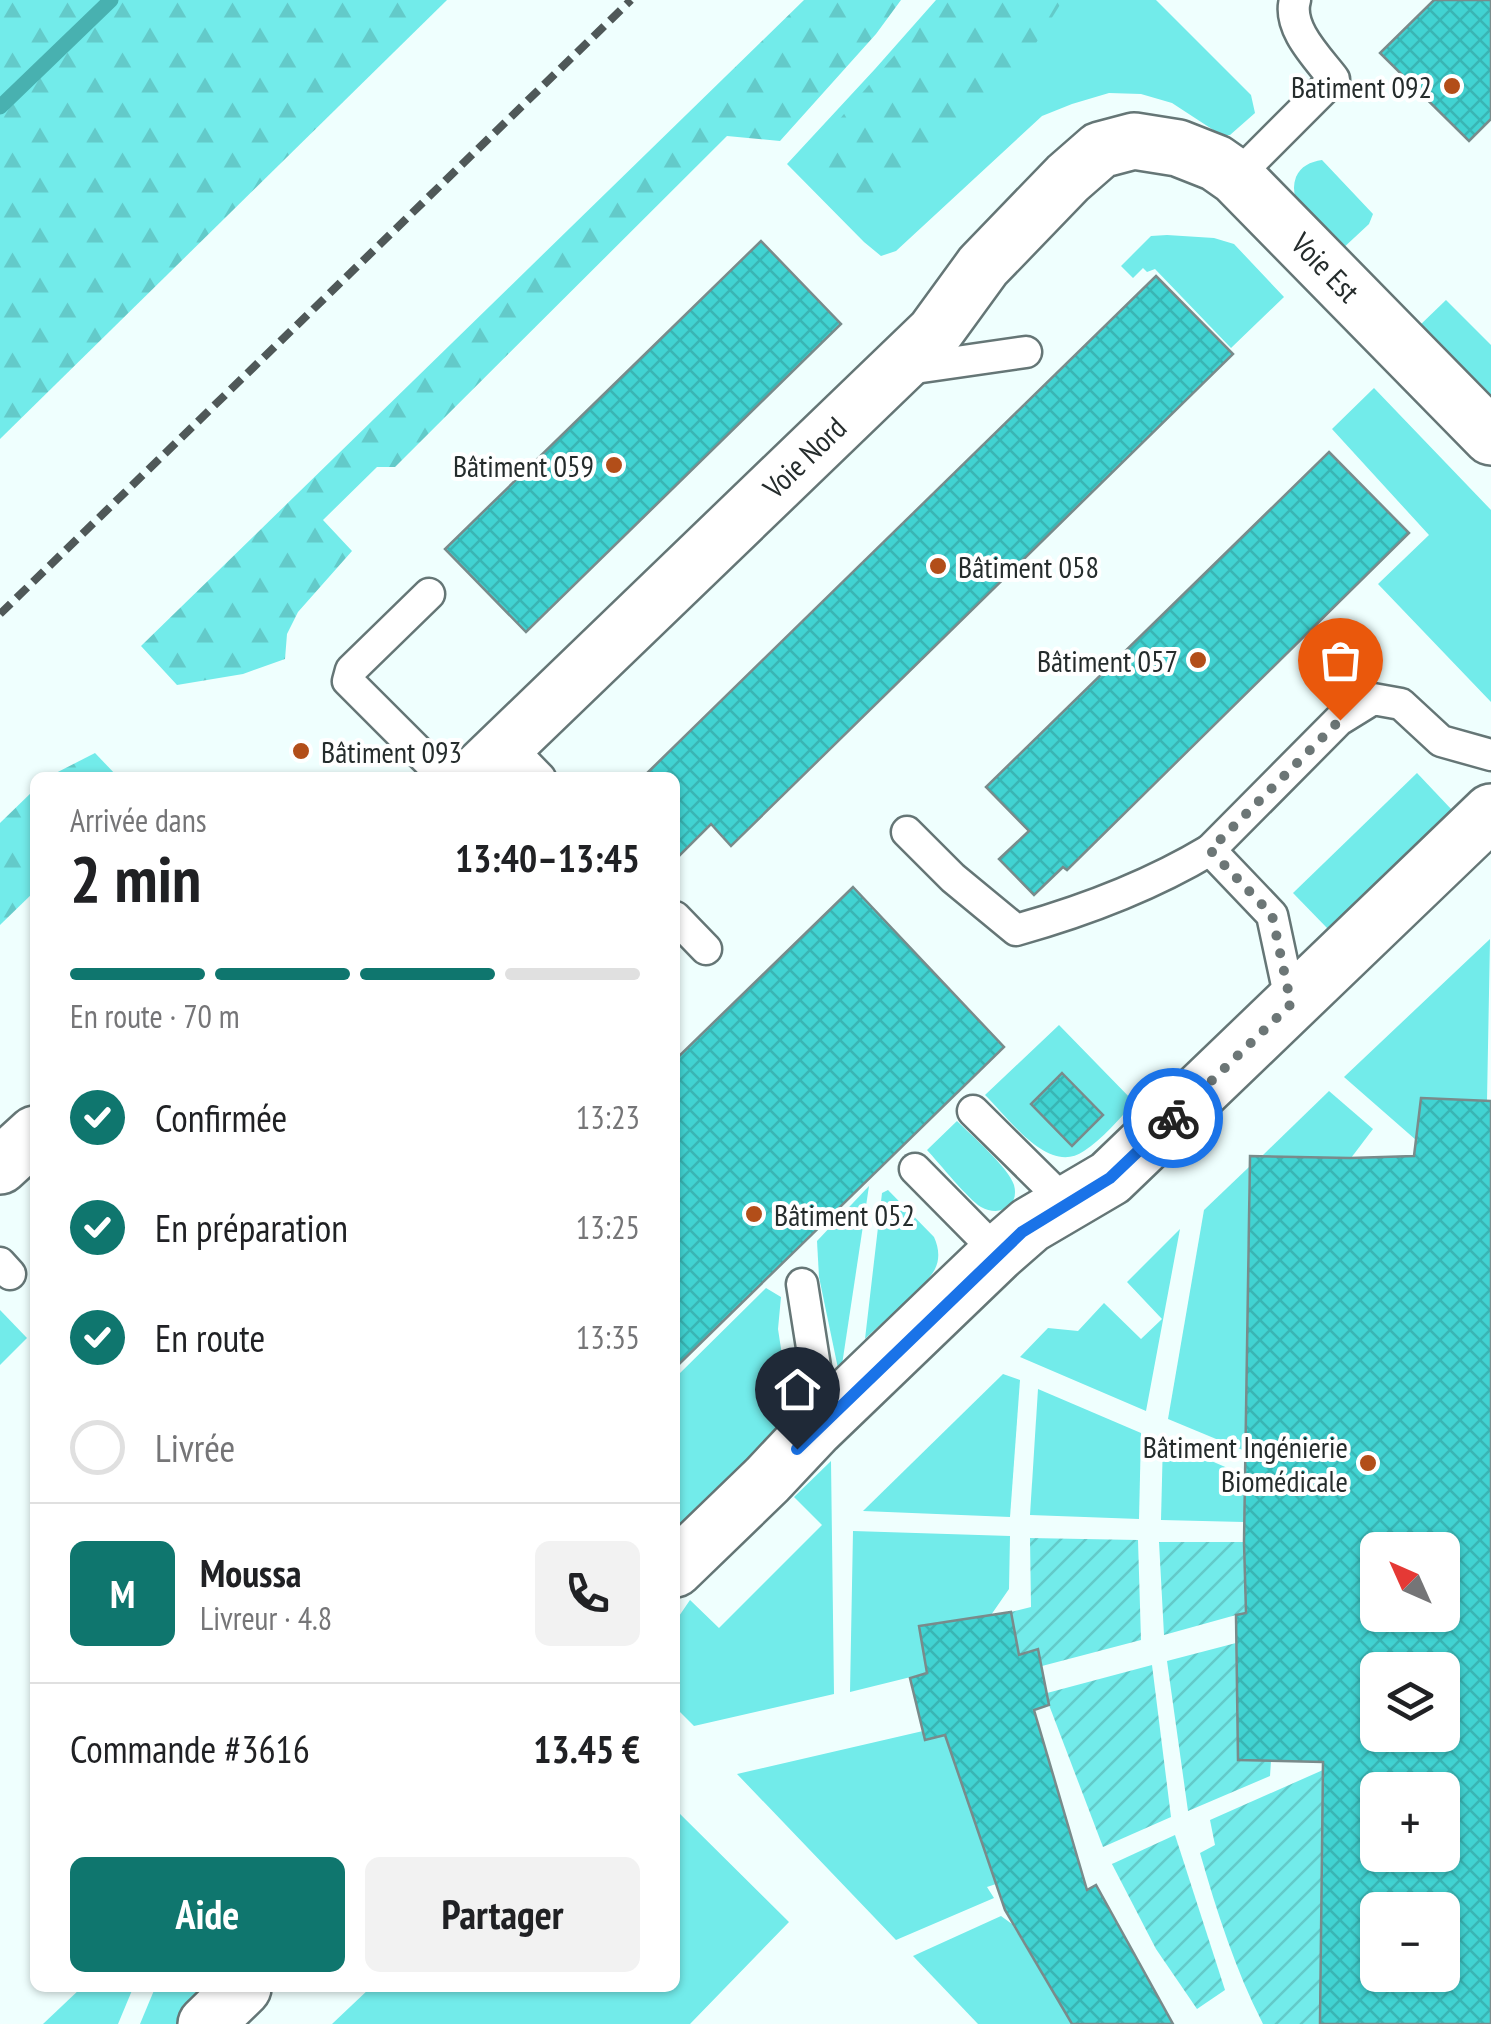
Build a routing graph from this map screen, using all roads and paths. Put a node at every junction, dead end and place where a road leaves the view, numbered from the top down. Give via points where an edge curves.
1 (1295, 0) edge
2 (1134, 141) joint
3 (1236, 177) junction
4 (1026, 352) dead end
5 (891, 372) junction
6 (1491, 437) edge
7 (429, 594) dead end
8 (1491, 755) edge
9 (506, 766) edge
10 (439, 772) edge
11 (1491, 812) edge
12 (907, 832) dead end
13 (1210, 850) junction
14 (680, 921) edge
15 (706, 948) dead end
16 (1291, 1004) junction
17 (973, 1111) dead end
18 (30, 1139) edge
19 (0, 1166) edge
20 (915, 1168) dead end
21 (1067, 1204) junction
22 (998, 1253) junction
23 (802, 1284) dead end
24 (816, 1428) junction
25 (680, 1560) edge
26 (239, 1992) edge
27 (206, 2024) edge

1 - 3 lane via 1302,36 1334,79
2 - 3 street, Voie Est via 1178,148
2 - 5 street, Voie Nord via 1100,150 1068,178
3 - 6 street, Voie Est
4 - 5 lane
5 - 9 street, Voie Nord
7 - 10 lane via 351,670 348,681
8 - 13 lane via 1441,742 1401,704 1373,699 1340,720
11 - 16 street
12 - 13 lane via 1016,930 1167,876
13 - 16 lane via 1272,915
14 - 15 lane
16 - 21 street via 1110,1178
17 - 21 lane
18 - 19 street
20 - 22 lane
21 - 22 street
22 - 24 street
23 - 24 lane via 816,1374
24 - 25 street
26 - 27 street

